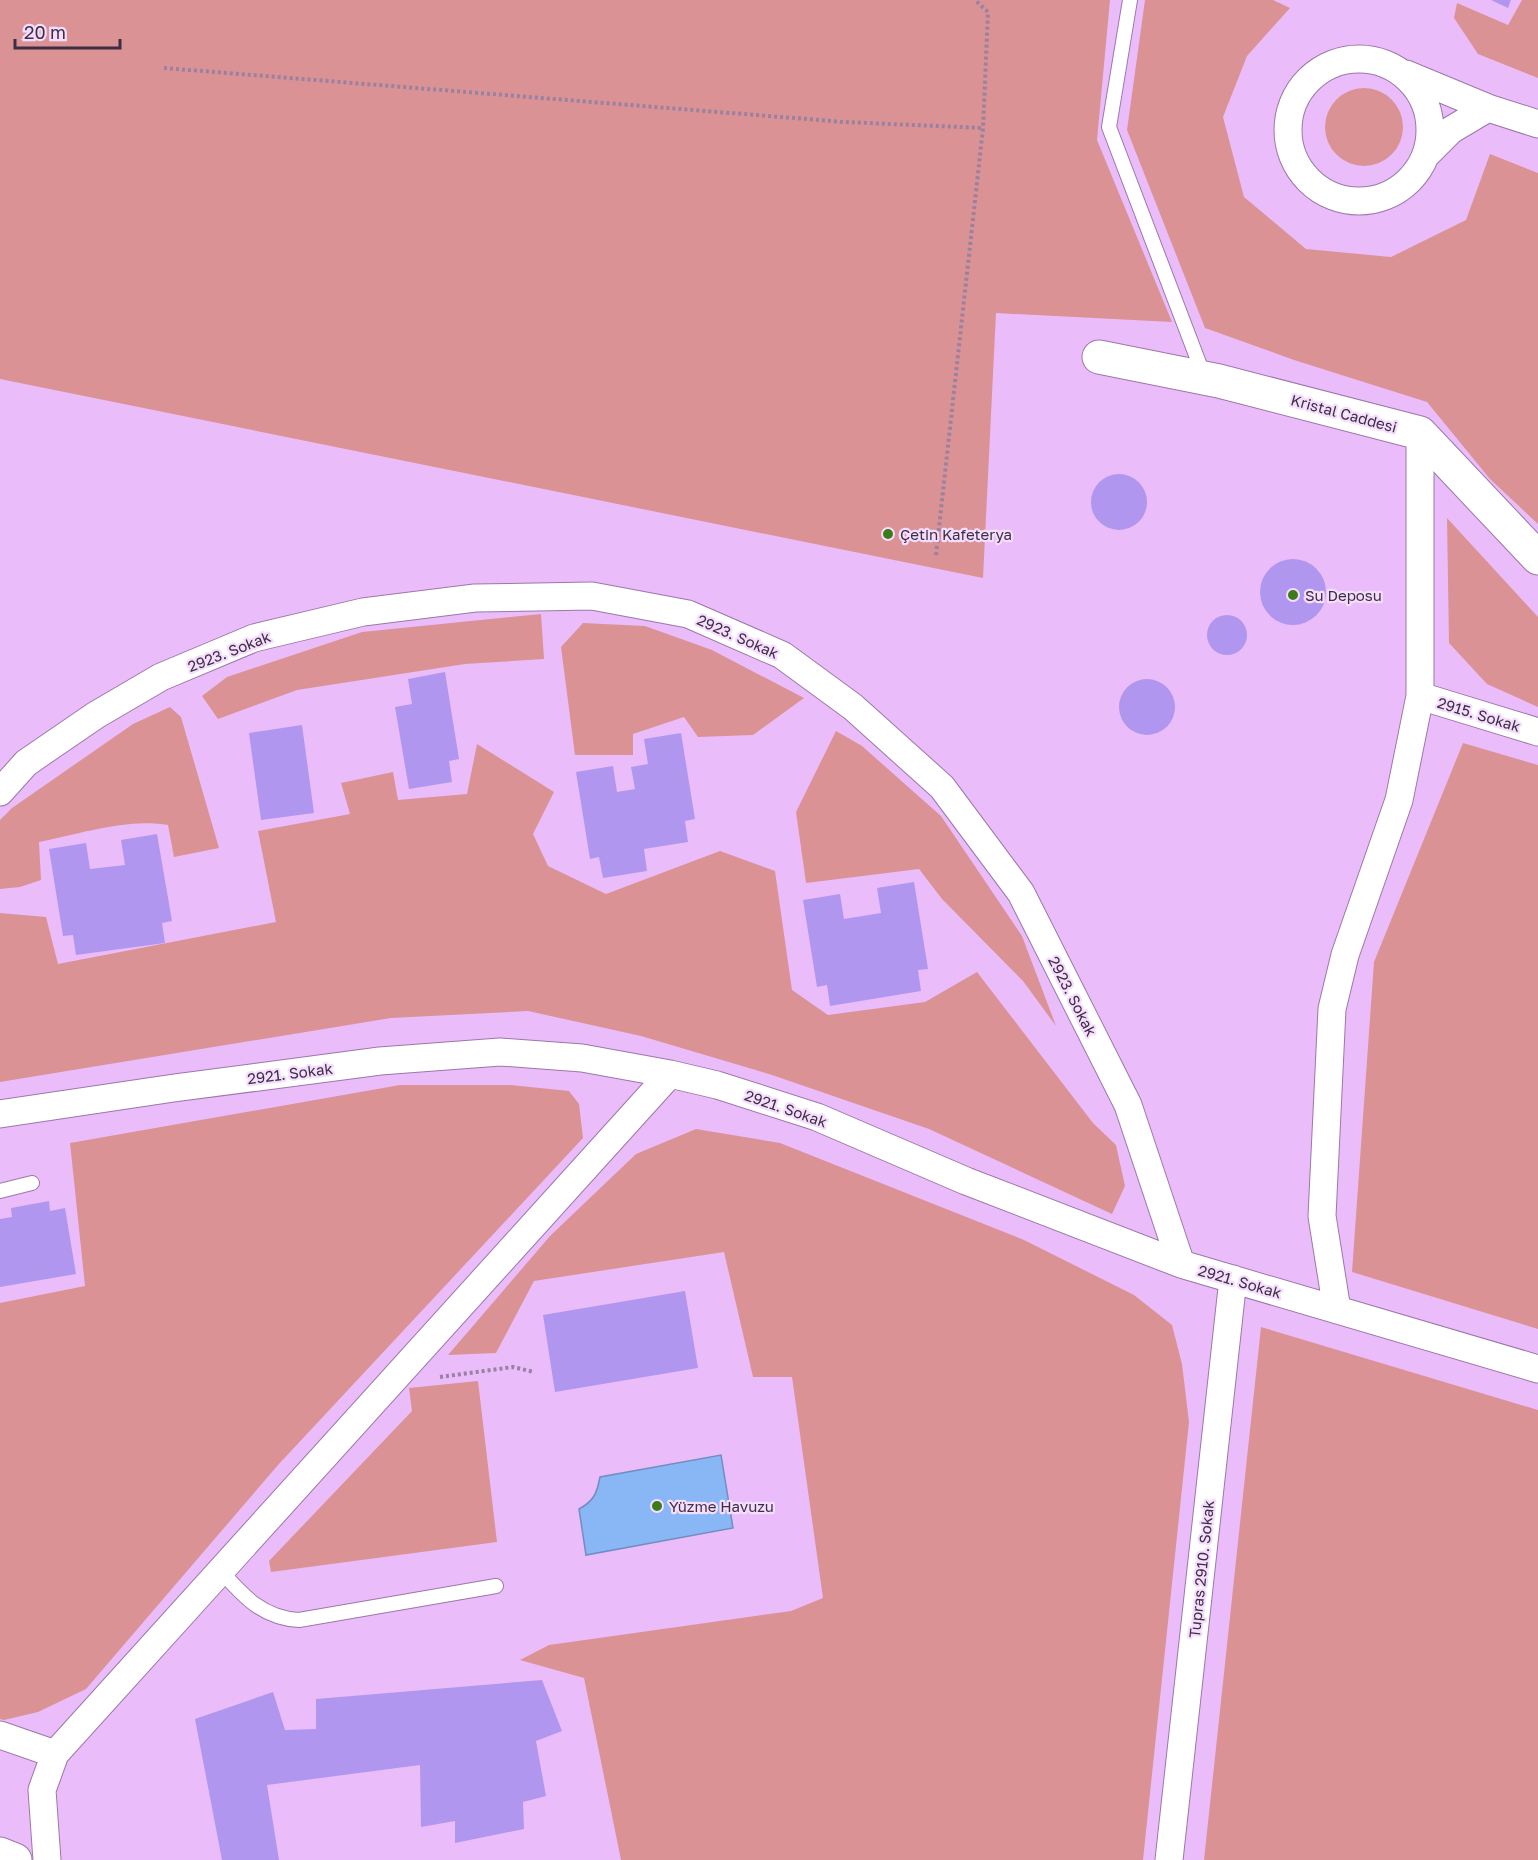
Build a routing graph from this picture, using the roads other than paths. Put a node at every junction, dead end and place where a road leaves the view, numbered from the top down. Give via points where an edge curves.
1 (1130, 0) edge
2 (1397, 70) junction
3 (1488, 108) junction
4 (1538, 124) edge
5 (1427, 154) junction
6 (1099, 357) dead end
7 (1205, 378) junction
8 (1420, 433) junction
9 (1538, 558) edge
10 (1420, 696) junction
11 (1538, 732) edge
12 (0, 792) edge
13 (670, 1074) junction
14 (0, 1114) edge
15 (32, 1183) dead end
16 (0, 1191) edge
17 (1181, 1264) junction
18 (1233, 1279) junction
19 (1337, 1310) junction
20 (1538, 1369) edge
21 (221, 1571) junction
22 (496, 1586) dead end
23 (0, 1736) edge
24 (55, 1754) junction
25 (0, 1854) edge
26 (15, 1860) edge
27 (47, 1860) edge
28 (1169, 1860) edge

1 - 7 lane via 1109,127
2 - 3 street
2 - 5 street via 1416,86 1427,107 1431,132
2 - 5 street via 1374,60 1350,59 1326,67 1306,81 1289,119 1290,151 1300,171 1316,187 1335,198 1358,201 1379,199 1400,189
3 - 4 street
3 - 5 street via 1451,130
6 - 7 street, Kristal Caddesi
7 - 8 street, Kristal Caddesi
8 - 9 street
8 - 10 street
10 - 11 street, 2915. Sokak
10 - 19 street via 1399,800 1345,955 1332,1009 1322,1216
12 - 17 street, 2923. Sokak via 26,763 96,714 162,677 254,638 363,612 475,598 592,596 688,614 782,655 853,707 942,787 1021,893 1128,1105
13 - 14 street, 2921. Sokak via 582,1058 500,1052 380,1061
13 - 17 street, 2921. Sokak via 817,1117 966,1181
13 - 21 street
15 - 16 lane
17 - 18 street, 2921. Sokak
18 - 19 street, 2921. Sokak
18 - 28 street, Tupras 2910. Sokak
19 - 20 street, 2921. Sokak
21 - 22 lane via 248,1601 262,1611 288,1620
21 - 24 street
23 - 24 street
24 - 27 street via 42,1790
25 - 26 street

